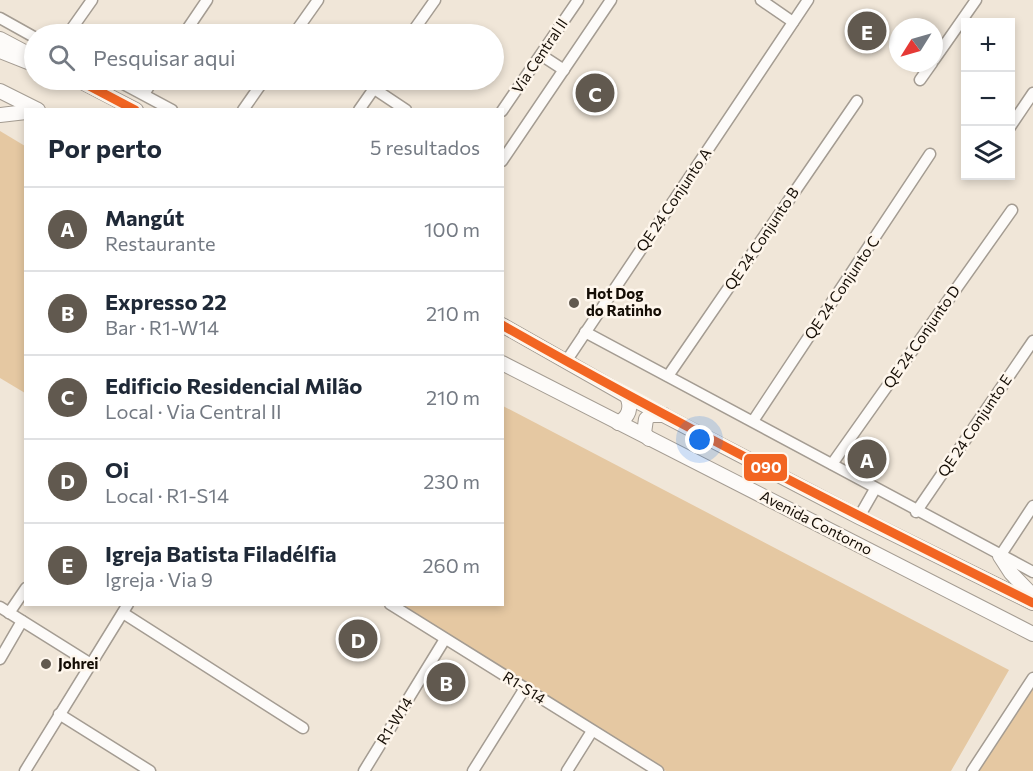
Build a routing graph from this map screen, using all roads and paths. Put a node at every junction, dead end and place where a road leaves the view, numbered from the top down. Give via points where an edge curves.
1 (92, 0) edge
2 (207, 0) edge
3 (318, 0) edge
4 (435, 0) edge
5 (578, 0) edge
6 (611, 0) edge
7 (761, 0) edge
8 (808, 0) edge
9 (976, 0) edge
10 (0, 18) edge
11 (793, 22) junction
12 (75, 24) edge
13 (191, 24) edge
14 (301, 24) edge
15 (418, 24) edge
16 (24, 31) edge
17 (0, 39) edge
18 (943, 48) edge
19 (0, 51) edge
20 (24, 52) edge
21 (541, 55) junction
22 (24, 61) edge
23 (564, 70) junction
24 (926, 72) edge
25 (920, 80) dead end
26 (98, 90) edge
27 (136, 90) edge
28 (147, 90) edge
29 (257, 90) edge
30 (373, 90) edge
31 (384, 90) edge
32 (0, 91) edge
33 (1033, 93) edge
34 (144, 94) junction
35 (857, 101) dead end
36 (34, 108) edge
37 (133, 108) edge
38 (168, 108) edge
39 (244, 108) edge
40 (360, 108) edge
41 (404, 108) edge
42 (504, 108) edge
43 (24, 111) edge
44 (0, 115) edge
45 (1012, 126) edge
46 (930, 154) dead end
47 (504, 157) edge
48 (1012, 210) dead end
49 (504, 326) edge
50 (585, 332) junction
51 (1033, 341) edge
52 (567, 360) junction
53 (504, 364) edge
54 (668, 376) junction
55 (627, 396) junction
56 (664, 415) junction
57 (753, 421) junction
58 (618, 423) junction
59 (648, 439) junction
60 (832, 464) junction
61 (766, 469) junction
62 (875, 489) junction
63 (756, 492) junction
64 (1033, 506) edge
65 (916, 512) junction
66 (859, 517) junction
67 (1000, 555) junction
68 (1033, 572) edge
69 (24, 590) edge
70 (1033, 596) edge
71 (1033, 603) edge
72 (393, 606) edge
73 (126, 609) edge
74 (5, 610) edge
75 (22, 621) junction
76 (1030, 633) edge
77 (445, 639) junction
78 (1033, 644) edge
79 (0, 660) edge
80 (91, 664) junction
81 (1033, 678) edge
82 (525, 688) junction
83 (59, 714) junction
84 (303, 728) dead end
85 (592, 731) junction
86 (25, 771) edge
87 (150, 771) edge
88 (364, 771) edge
89 (473, 771) edge
90 (567, 771) edge
91 (658, 771) edge
92 (972, 771) edge

1 - 12 street
2 - 13 street
3 - 14 street
4 - 15 street
5 - 21 street, Via Central II
6 - 23 street, Via Central II
7 - 11 street
8 - 11 street, QE 24 Conjunto A
9 - 18 street
10 - 16 street
11 - 50 street, QE 24 Conjunto A
17 - 20 main road
19 - 22 main road
21 - 23 street
21 - 42 street, Via Central II
23 - 47 street, Via Central II
24 - 25 street
26 - 37 main road
27 - 34 street
28 - 34 street
29 - 39 street
30 - 40 street
31 - 41 street
32 - 36 main road
33 - 45 street
34 - 38 street
35 - 54 street, QE 24 Conjunto B
43 - 44 main road
46 - 57 street, QE 24 Conjunto C
48 - 60 street, QE 24 Conjunto D
49 - 52 main road, Avenida Contorno
50 - 52 street, QE 24 Conjunto A
50 - 54 street
51 - 65 street, QE 24 Conjunto E
52 - 55 main road, Avenida Contorno
53 - 58 main road, Avenida Contorno
54 - 57 street
55 - 56 main road, Avenida Contorno
55 - 58 main road via 628,415
56 - 59 main road via 646,419 644,433
56 - 61 main road, Avenida Contorno
57 - 60 street
58 - 59 main road, Avenida Contorno
59 - 63 main road, Avenida Contorno
60 - 62 street
61 - 63 main road via 752,477
61 - 66 main road, Avenida Contorno
62 - 65 street
62 - 66 street
63 - 76 main road, Avenida Contorno
64 - 67 street
65 - 67 street
66 - 71 main road, Avenida Contorno
67 - 68 street
67 - 70 main road
69 - 74 street
72 - 77 street, R1-S14
73 - 80 street
73 - 84 street
74 - 75 street
75 - 79 street
75 - 80 street
76 - 78 street
77 - 82 street, R1-S14
77 - 88 street, R1-W14
80 - 83 street
81 - 92 street
82 - 85 street, R1-S14
82 - 89 street
83 - 86 street
83 - 87 street
85 - 90 street
85 - 91 street, R1-S14

